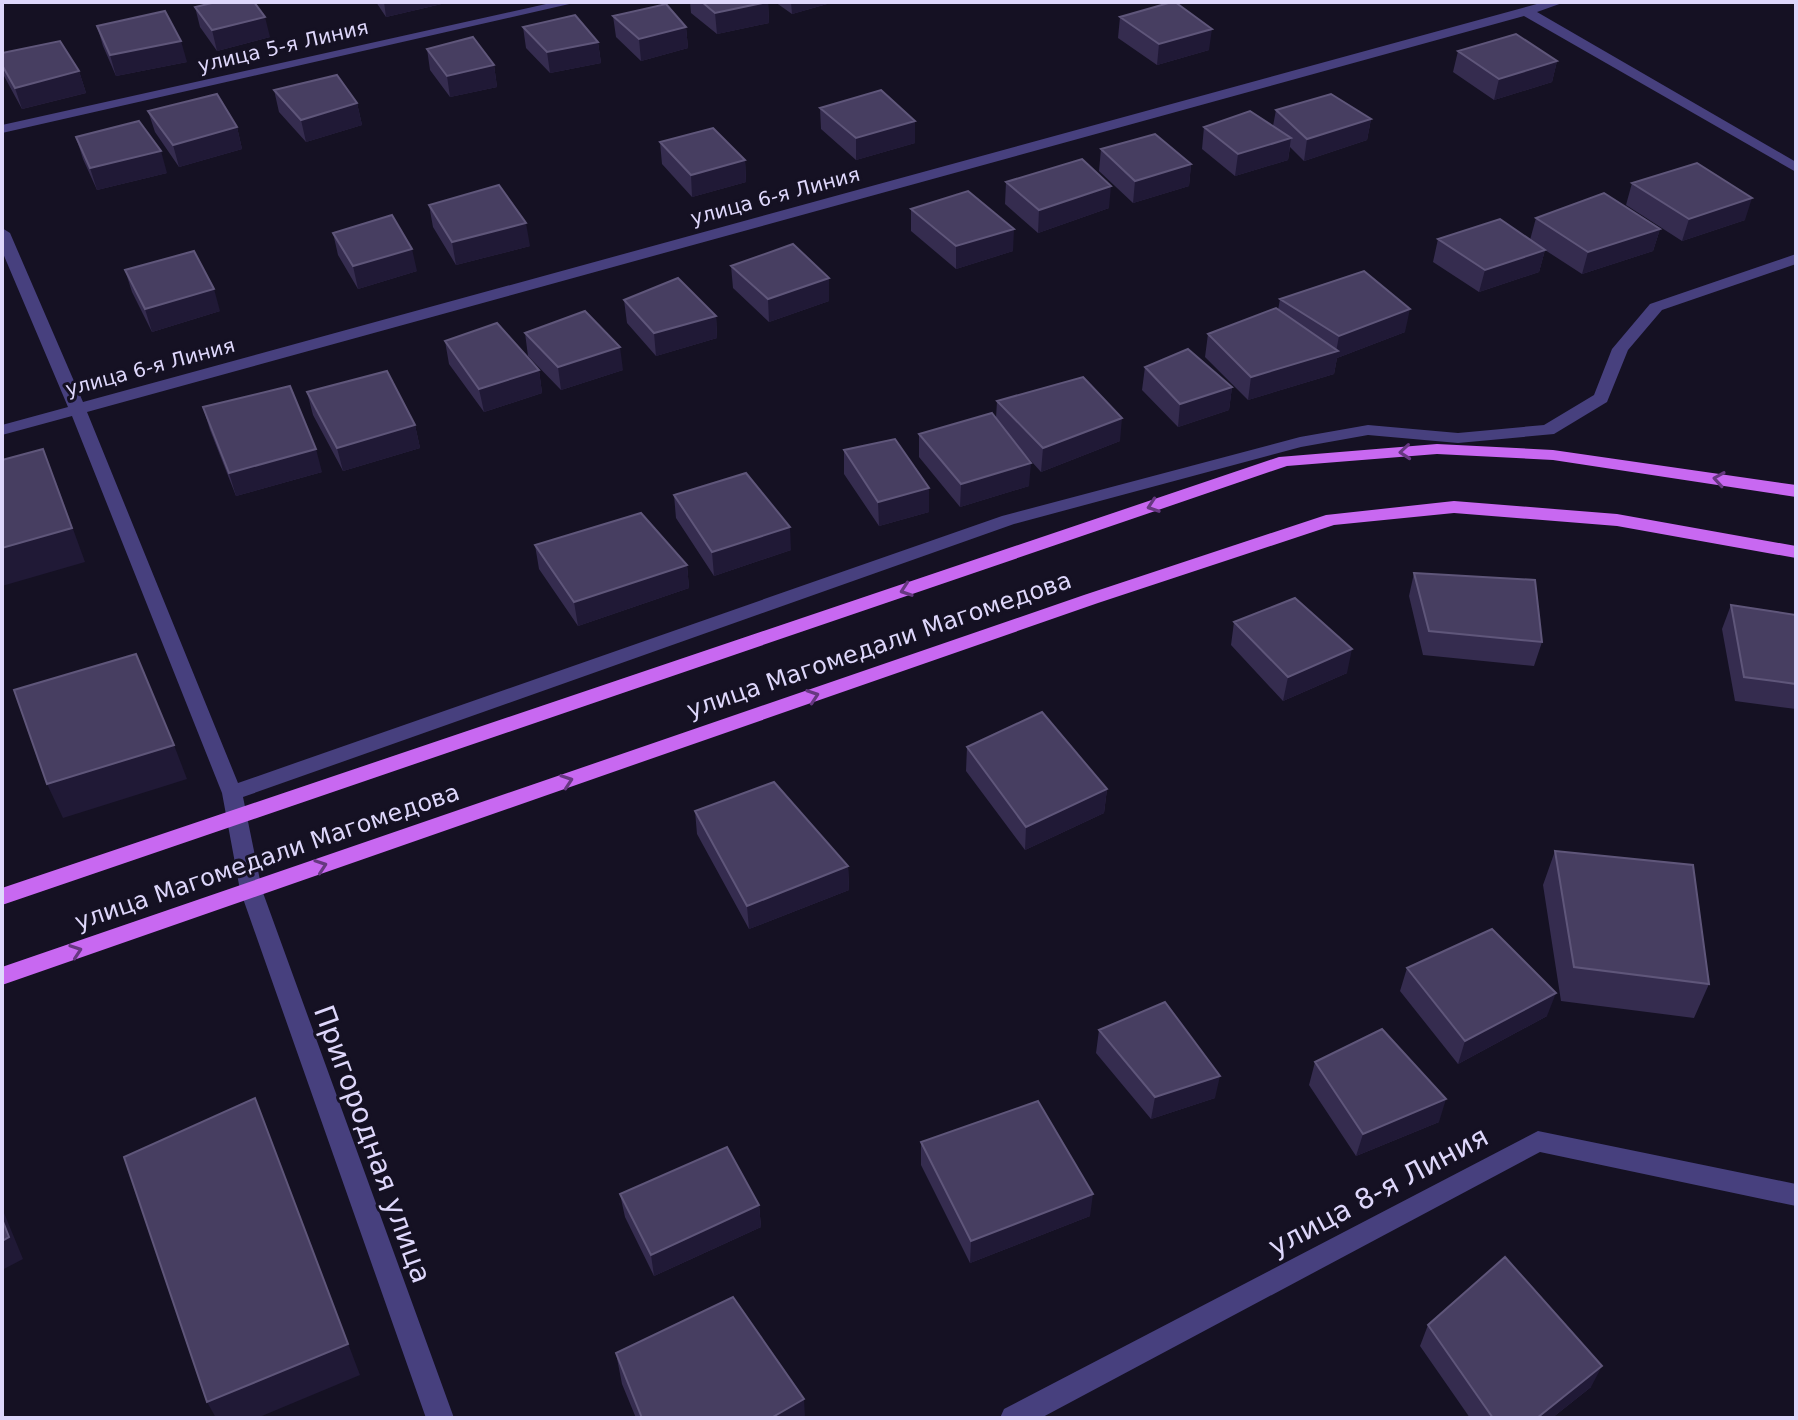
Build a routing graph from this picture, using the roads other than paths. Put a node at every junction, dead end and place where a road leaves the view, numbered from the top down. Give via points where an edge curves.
1 (572, 2) edge
2 (1559, 2) edge
3 (1526, 11) junction
4 (2, 129) edge
5 (1796, 168) edge
6 (2, 233) edge
7 (1796, 259) edge
8 (77, 408) junction
9 (2, 430) edge
10 (1796, 491) edge
11 (1796, 552) edge
12 (232, 793) junction
13 (239, 817) junction
14 (251, 890) junction
15 (2, 897) edge
16 (2, 976) edge
17 (1796, 1195) edge
18 (440, 1418) edge
19 (1014, 1418) edge

1 - 4 street, улица 5-я Линия
2 - 3 street, улица 6-я Линия
3 - 5 street
3 - 8 street, улица 6-я Линия
6 - 8 street, Пригородная улица
7 - 12 street via 1656,307 1620,349 1601,398 1548,430 1458,438 1368,430 1300,442 1008,520
8 - 9 street, улица 6-я Линия
8 - 12 street, Пригородная улица
10 -> 13 main road, улица Магомедали Магомедова via 1553,455 1437,449 1285,461
14 -> 11 main road, улица Магомедали Магомедова via 1332,519 1454,507 1617,520
12 - 13 street, Пригородная улица
13 - 14 street, Пригородная улица
13 - 15 main road, улица Магомедали Магомедова
16 -> 14 main road, улица Магомедали Магомедова
14 - 18 street, Пригородная улица
17 - 19 street, улица 8-я Линия via 1538,1141

